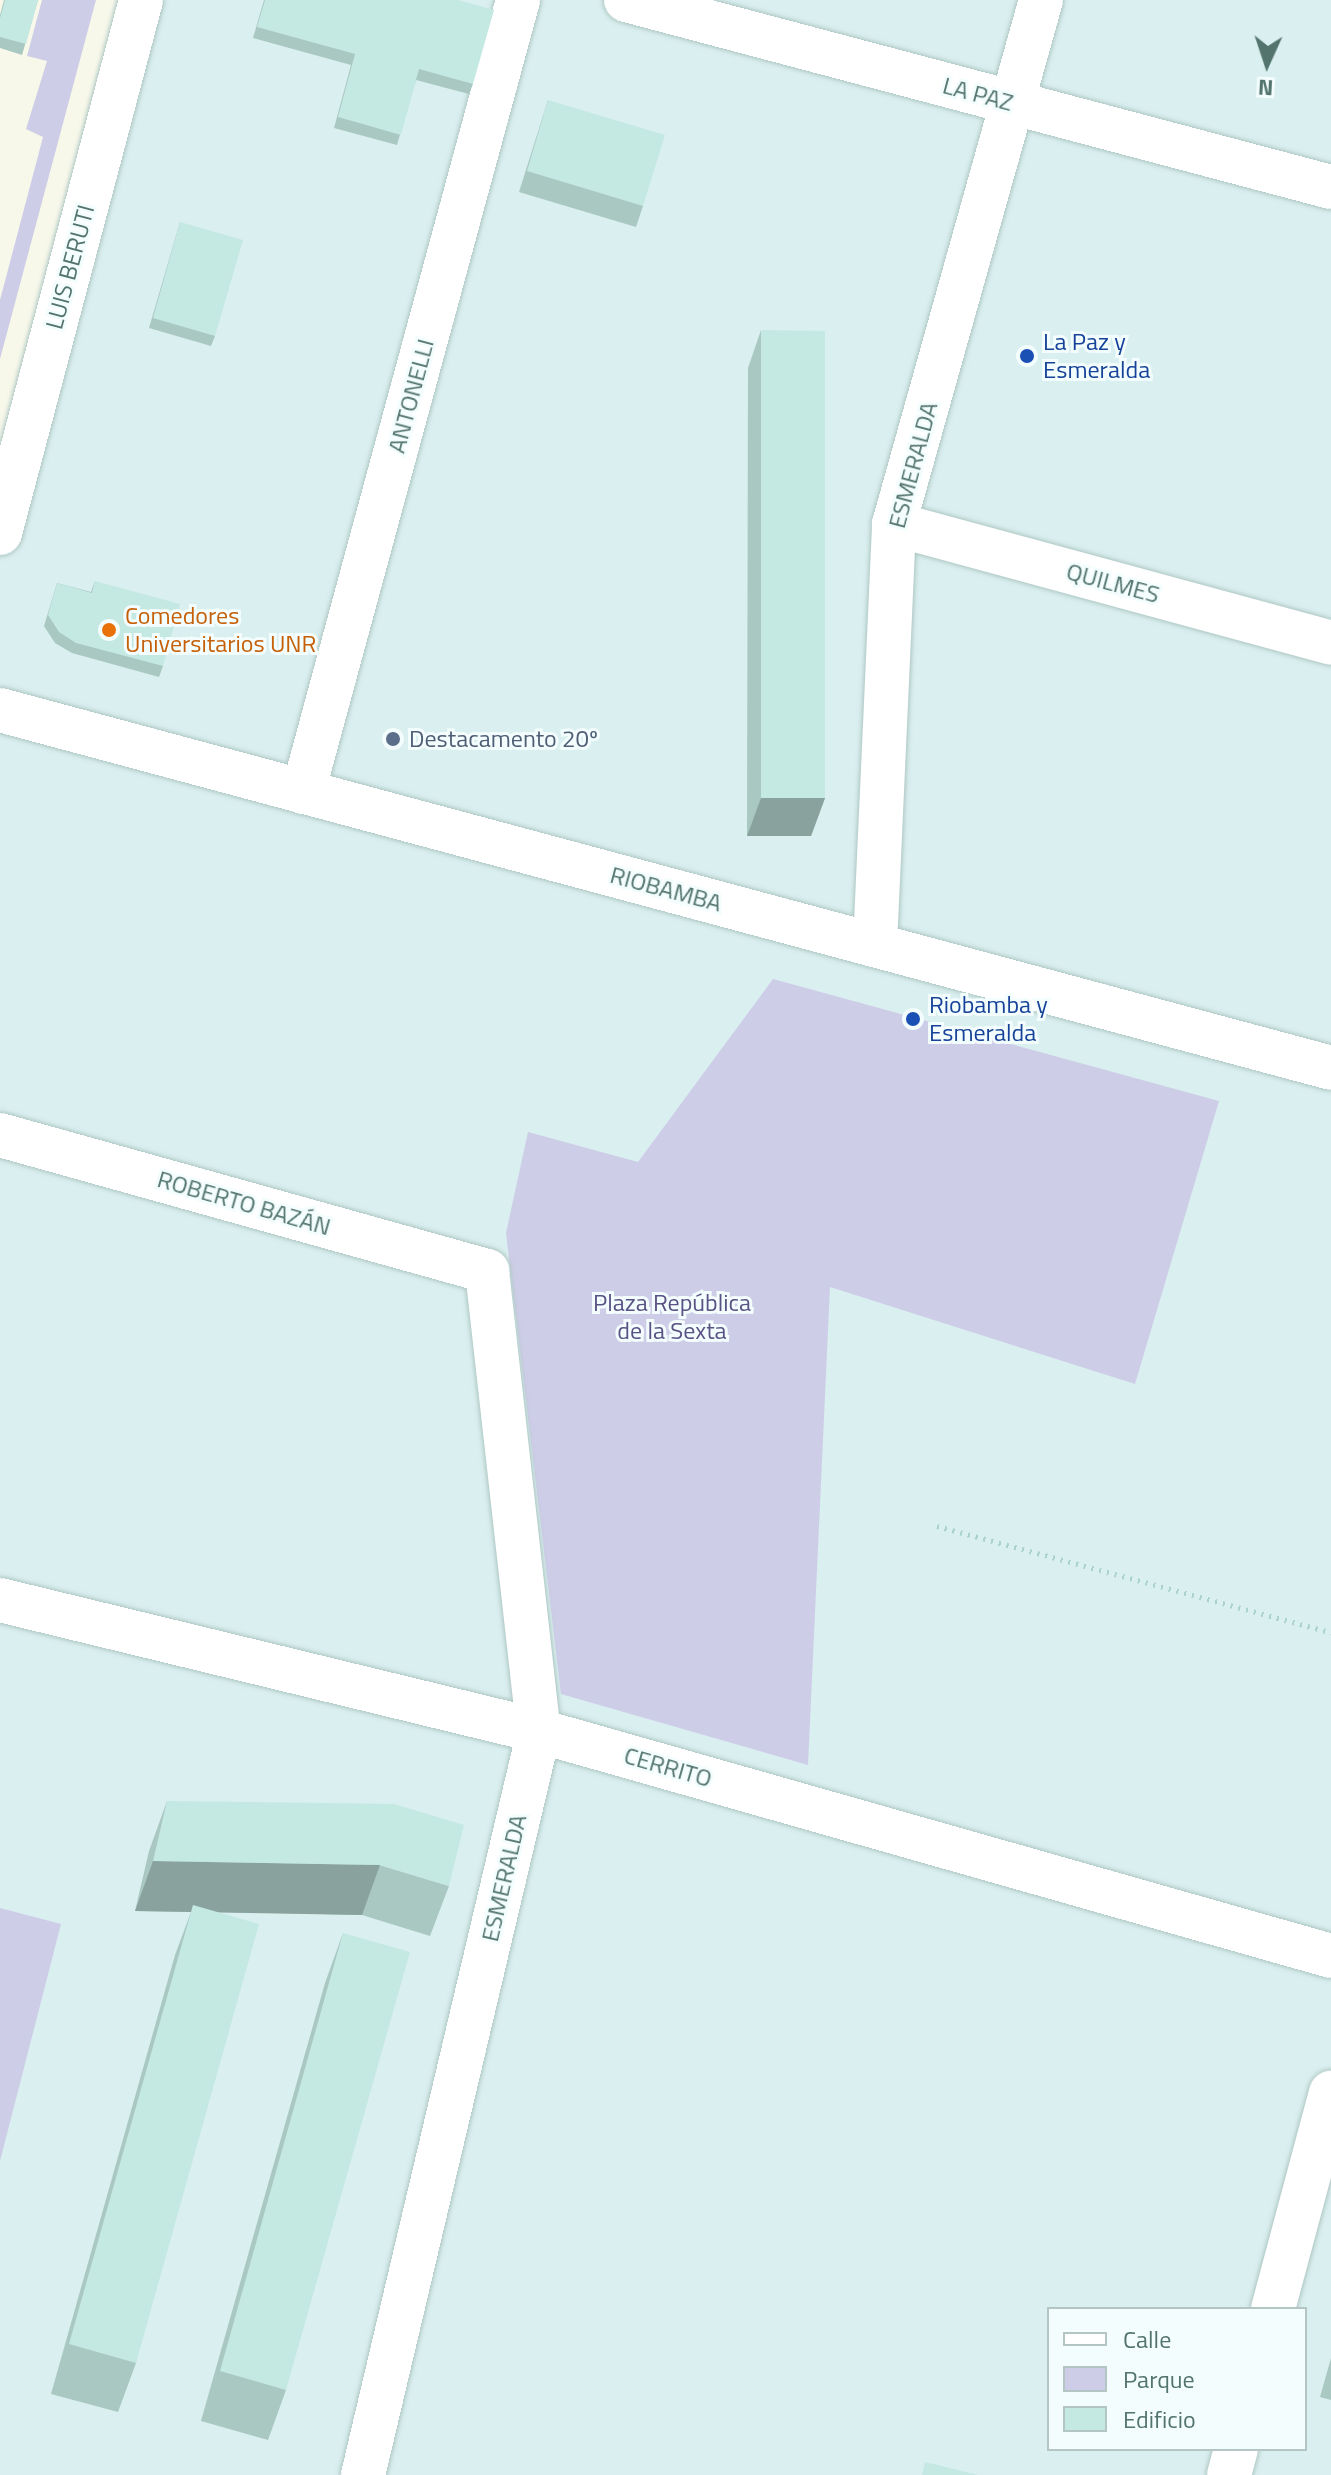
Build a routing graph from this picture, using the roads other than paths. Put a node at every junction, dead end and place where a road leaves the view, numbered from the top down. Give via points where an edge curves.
1 (141, 0) edge
2 (518, 0) edge
3 (626, 0) edge
4 (1041, 0) edge
5 (1014, 103) junction
6 (1331, 187) edge
7 (894, 524) junction
8 (0, 533) edge
9 (1331, 643) edge
10 (0, 710) edge
11 (303, 792) junction
12 (875, 945) junction
13 (1331, 1068) edge
14 (0, 1135) edge
15 (487, 1271) joint
16 (0, 1600) edge
17 (539, 1731) junction
18 (1331, 1956) edge
19 (1331, 2093) edge
20 (1274, 2307) edge
21 (1235, 2451) edge
22 (363, 2475) edge
23 (1229, 2475) edge

1 - 8 street, LUIS BERUTI
2 - 11 street, ANTONELLI
3 - 5 street, LA PAZ
4 - 5 street, ESMERALDA
5 - 6 street, LA PAZ
5 - 7 street, ESMERALDA
7 - 9 street, QUILMES
7 - 12 street, ESMERALDA
10 - 11 street, RIOBAMBA
11 - 12 street, RIOBAMBA
12 - 13 street, RIOBAMBA
14 - 15 street, ROBERTO BAZÁN
15 - 17 street, ESMERALDA
16 - 17 street, CERRITO
17 - 18 street, CERRITO
17 - 22 street, ESMERALDA
19 - 20 street
21 - 23 street

